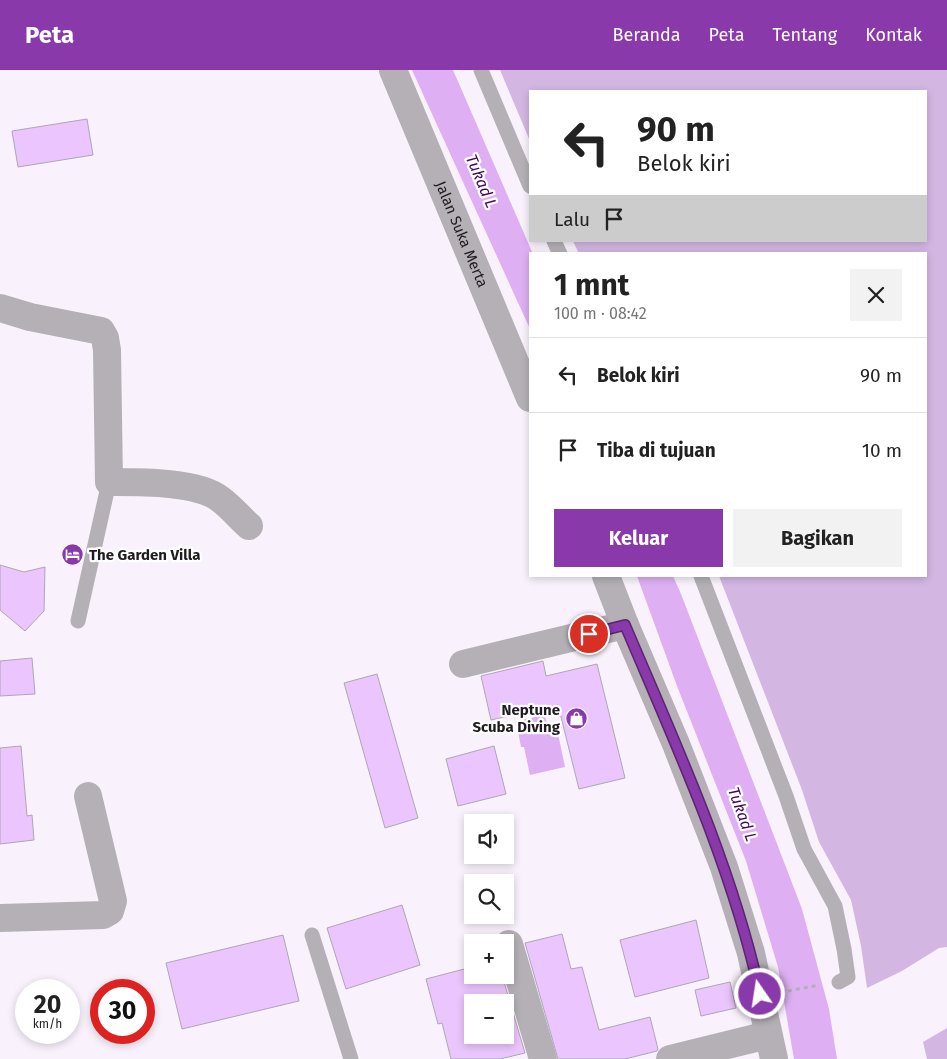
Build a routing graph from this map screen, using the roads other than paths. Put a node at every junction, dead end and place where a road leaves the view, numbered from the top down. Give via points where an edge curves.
1 (393, 70) edge
2 (481, 70) edge
3 (529, 184) edge
4 (0, 308) edge
5 (529, 396) edge
6 (109, 482) junction
7 (249, 526) dead end
8 (606, 577) edge
9 (701, 577) edge
10 (78, 621) dead end
11 (625, 625) junction
12 (463, 664) dead end
13 (88, 796) dead end
14 (0, 918) edge
15 (312, 935) dead end
16 (514, 961) edge
17 (839, 982) road end
18 (771, 1047) edge
19 (351, 1059) edge
20 (543, 1059) edge
21 (670, 1059) edge

1 - 5 street, Jalan Suka Merta
2 - 3 lane
4 - 6 street via 100,331 106,338
6 - 7 street via 151,482 202,491 219,498
6 - 10 lane
8 - 11 street
9 - 17 lane via 804,849 835,906 848,978
11 - 12 street
11 - 18 street via 724,867 751,953
13 - 14 street via 113,901 110,911 103,916
15 - 19 lane
16 - 20 street
18 - 21 street

